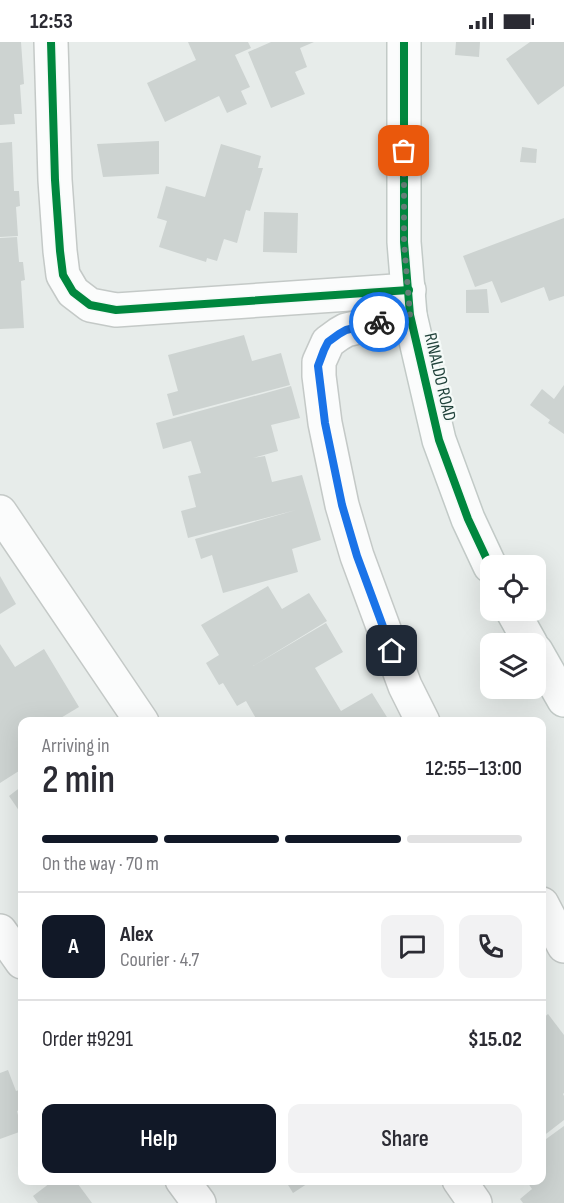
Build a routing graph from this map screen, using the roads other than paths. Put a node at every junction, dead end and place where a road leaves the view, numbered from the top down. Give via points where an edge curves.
1 (51, 42) edge
2 (404, 42) edge
3 (409, 302) junction
4 (0, 512) edge
5 (485, 555) edge
6 (546, 667) edge
7 (563, 695) edge
8 (139, 717) edge
9 (420, 717) edge
10 (546, 912) edge
11 (0, 931) edge
12 (564, 946) edge
13 (18, 956) edge
14 (186, 1185) edge
15 (462, 1185) edge
16 (199, 1203) edge
17 (475, 1203) edge

1 - 3 street via 55,180 63,275 73,292 90,305 116,310
2 - 3 street, RINALDO ROAD via 404,242
3 - 5 street, RINALDO ROAD via 439,440
3 - 9 street via 339,334 328,342 318,366 342,505 405,687
4 - 8 street
6 - 7 street
10 - 12 street
11 - 13 street
14 - 16 street
15 - 17 street

